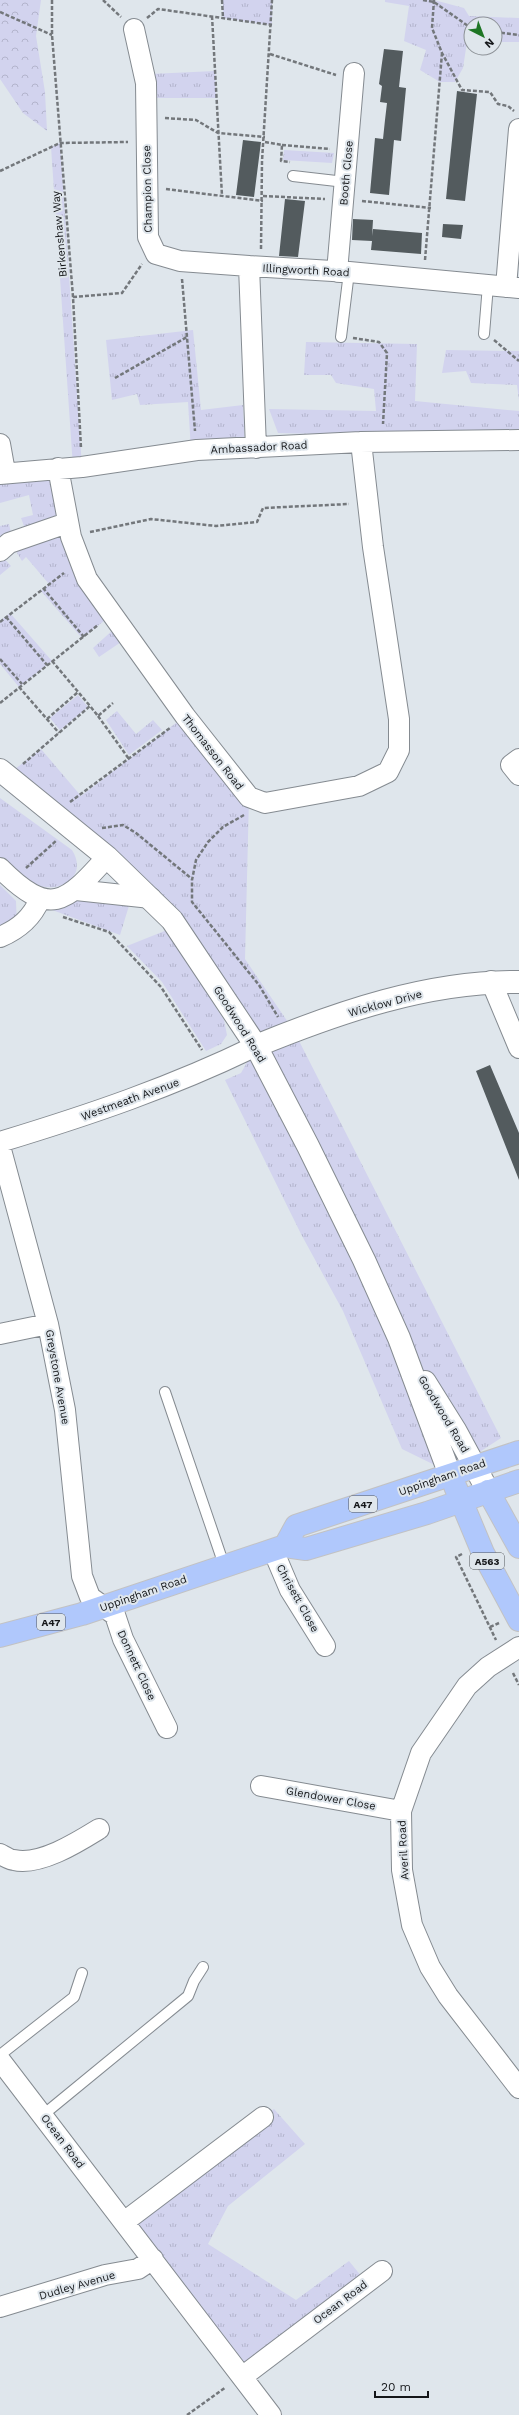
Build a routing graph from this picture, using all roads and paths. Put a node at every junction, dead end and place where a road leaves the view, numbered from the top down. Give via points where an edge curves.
1 (52, 0) edge
2 (103, 0) edge
3 (222, 0) edge
4 (272, 0) edge
5 (422, 0) edge
6 (434, 1) edge
7 (0, 12) edge
8 (212, 16) junction
9 (223, 18) junction
10 (463, 22) edge
11 (272, 25) junction
12 (134, 29) junction
13 (503, 33) edge
14 (52, 35) junction
15 (519, 35) edge
16 (442, 53) junction
17 (270, 54) junction
18 (354, 77) joint
19 (519, 116) edge
20 (146, 119) junction
21 (519, 129) edge
22 (218, 133) junction
23 (265, 137) junction
24 (146, 142) junction
25 (264, 142) junction
26 (60, 143) junction
27 (282, 145) junction
28 (348, 150) junction
29 (296, 162) dead end
30 (0, 171) edge
31 (293, 176) dead end
32 (147, 187) junction
33 (344, 191) junction
34 (222, 196) junction
35 (263, 196) junction
36 (263, 201) junction
37 (431, 208) junction
38 (153, 247) junction
39 (180, 261) junction
40 (255, 267) junction
41 (343, 272) junction
42 (422, 279) junction
43 (504, 286) edge
44 (73, 297) junction
45 (484, 334) joint
46 (187, 337) junction
47 (341, 337) joint
48 (519, 361) edge
49 (115, 378) dead end
50 (519, 440) edge
51 (361, 442) junction
52 (382, 442) junction
53 (0, 444) edge
54 (256, 448) junction
55 (197, 450) junction
56 (82, 467) junction
57 (58, 468) junction
58 (2, 473) edge
59 (367, 504) junction
60 (69, 530) junction
61 (0, 551) edge
62 (79, 562) junction
63 (43, 588) junction
64 (113, 614) junction
65 (6, 617) junction
66 (0, 622) edge
67 (84, 637) junction
68 (0, 659) edge
69 (52, 661) junction
70 (47, 665) junction
71 (20, 686) junction
72 (78, 692) junction
73 (0, 703) edge
74 (113, 703) dead end
75 (90, 706) junction
76 (98, 716) junction
77 (185, 716) junction
78 (47, 719) junction
79 (60, 733) junction
80 (129, 759) junction
81 (519, 759) edge
82 (3, 773) edge
83 (519, 775) edge
84 (265, 803) junction
85 (53, 813) junction
86 (97, 825) dead end
87 (70, 828) junction
88 (107, 857) junction
89 (6, 874) edge
90 (192, 880) junction
91 (76, 890) junction
92 (151, 898) junction
93 (38, 904) junction
94 (0, 937) edge
95 (491, 982) junction
96 (519, 982) edge
97 (288, 1033) junction
98 (256, 1046) junction
99 (519, 1048) edge
100 (211, 1068) junction
101 (0, 1142) edge
102 (0, 1146) edge
103 (48, 1324) junction
104 (0, 1334) edge
105 (398, 1338) junction
106 (165, 1392) dead end
107 (519, 1452) edge
108 (475, 1466) junction
109 (450, 1475) junction
110 (519, 1481) edge
111 (488, 1491) junction
112 (461, 1500) junction
113 (518, 1542) edge
114 (279, 1548) junction
115 (466, 1552) dead end
116 (224, 1565) junction
117 (102, 1607) junction
118 (519, 1620) edge
119 (0, 1636) edge
120 (325, 1646) dead end
121 (512, 1651) edge
122 (519, 1685) edge
123 (167, 1728) dead end
124 (261, 1786) dead end
125 (401, 1811) junction
126 (99, 1829) dead end
127 (0, 1854) edge
128 (203, 1967) dead end
129 (82, 1973) dead end
130 (0, 2055) edge
131 (0, 2060) edge
132 (519, 2088) edge
133 (43, 2115) junction
134 (263, 2117) dead end
135 (124, 2222) junction
136 (153, 2259) junction
137 (382, 2271) dead end
138 (0, 2308) edge
139 (242, 2377) junction
140 (187, 2415) edge
141 (272, 2415) edge

1 - 14 path, Birkenshaw Way
2 - 12 path
3 - 9 path
4 - 11 path
5 - 6 path
6 - 10 path
6 - 16 path via 432,28
7 - 14 path
8 - 9 path
8 - 12 path via 158,9
8 - 22 path
9 - 11 path
11 - 17 path
12 - 20 street, Champion Close via 146,82
13 - 15 path
14 - 26 path, Birkenshaw Way
16 - 19 path via 462,90 490,92 498,104 508,106
16 - 37 path
17 - 18 path
17 - 23 path
18 - 28 street, Booth Close
20 - 22 path via 164,117 196,120
20 - 24 street, Champion Close
21 - 43 street
22 - 23 path
22 - 34 path
23 - 25 path
24 - 26 path
24 - 32 street, Champion Close
25 - 27 path
25 - 35 path
26 - 30 path
26 - 44 path, Birkenshaw Way
27 - 28 path
27 - 29 path via 282,161
28 - 33 street, Booth Close
31 - 33 lane
32 - 34 path
32 - 38 street, Champion Close via 148,237
33 - 35 path
33 - 37 path
33 - 41 street, Booth Close
34 - 36 path
35 - 36 path
36 - 40 path
37 - 42 path
38 - 39 street, Champion Close via 156,254
38 - 44 path via 122,293
39 - 40 street, Champion Close
39 - 46 path
40 - 41 street, Illingworth Road
40 - 54 street, Illingworth Road
41 - 42 street, Illingworth Road
41 - 47 lane
42 - 43 street, Illingworth Road
43 - 45 lane
44 - 56 path, Birkenshaw Way
45 - 48 path via 503,346
46 - 49 path
46 - 55 path
47 - 52 path via 379,342 387,352
50 - 52 street, Ambassador Road
51 - 52 street, Ambassador Road
51 - 54 street, Ambassador Road
51 - 59 street
53 - 58 street
54 - 55 street, Ambassador Road
55 - 56 street, Ambassador Road
56 - 57 street, Ambassador Road
57 - 58 street, Ambassador Road
57 - 60 street, Thomasson Road
59 - 60 path via 263,508 257,522 216,526 151,519
59 - 84 street via 399,719 399,750 388,772 359,786
60 - 61 street via 9,543
60 - 62 street, Thomasson Road
62 - 63 path
62 - 64 street, Thomasson Road via 87,579
63 - 65 path
63 - 67 path
64 - 67 path
64 - 77 street, Thomasson Road
65 - 66 path
65 - 70 path
67 - 69 path
68 - 71 path
69 - 70 path
69 - 72 path
70 - 71 path
71 - 73 path
71 - 78 path
72 - 75 path
72 - 78 path
74 - 76 path
75 - 76 path
75 - 79 path
76 - 80 path
77 - 80 path
77 - 84 street, Thomasson Road via 249,797
78 - 79 path
79 - 82 path
80 - 85 path via 81,796
81 - 83 street via 511,765
82 - 85 street, Goodwood Road
84 - 90 path via 223,827 208,842 196,860
85 - 87 street, Goodwood Road
86 - 90 path via 102,828 123,825
87 - 88 street, Goodwood Road
87 - 89 path
88 - 91 street
88 - 92 street, Goodwood Road
89 - 93 street
90 - 97 path via 192,902 259,985
91 - 92 street
91 - 93 street
92 - 98 street, Goodwood Road via 172,920
93 - 94 street via 24,923
93 - 100 path via 109,932 161,987
95 - 96 street, Wicklow Drive
95 - 97 street, Wicklow Drive via 442,988 393,999
95 - 99 street
97 - 98 street, Wicklow Drive
98 - 100 street, Westmeath Avenue
98 - 105 street, Goodwood Road via 315,1160
100 - 101 street, Westmeath Avenue via 108,1109
102 - 103 street, Greystone Avenue
103 - 104 street
103 - 117 street, Greystone Avenue via 65,1410 82,1576 90,1597
105 - 108 street, Goodwood Road
105 - 109 street, Goodwood Road
106 - 116 lane
107 - 108 highway, Uppingham Road / A47
108 - 109 highway, Uppingham Road / A47
108 - 111 street, Goodwood Road
109 - 112 highway, A563
109 - 114 highway, Uppingham Road / A47 via 296,1526
110 - 111 highway, Uppingham Road / A47
111 - 112 highway, Uppingham Road / A47
111 - 113 highway, A563
112 - 114 highway, Uppingham Road / A47 via 306,1550
112 - 118 highway, A563 via 483,1553
114 - 116 highway, Uppingham Road / A47
114 - 120 street, Chrisett Close via 290,1590
115 - 121 path via 456,1557
116 - 117 highway, Uppingham Road / A47
117 - 119 highway, Uppingham Road / A47
117 - 123 street, Donnett Close via 115,1615 123,1639
121 - 122 path
121 - 125 street, Averil Road via 467,1686 420,1753
124 - 125 street, Glendower Close
125 - 132 street, Averil Road via 402,1870 412,1925 430,1967 448,1996
126 - 127 street via 73,1845 44,1858 15,1861
128 - 133 lane via 188,1996
129 - 130 lane via 74,1997
131 - 133 street, Ocean Road
133 - 135 street, Ocean Road
134 - 135 street
135 - 136 street, Ocean Road
136 - 138 street, Dudley Avenue via 138,2269 105,2275
136 - 139 street, Ocean Road
137 - 139 street, Ocean Road
139 - 140 path
139 - 141 street, Ocean Road

